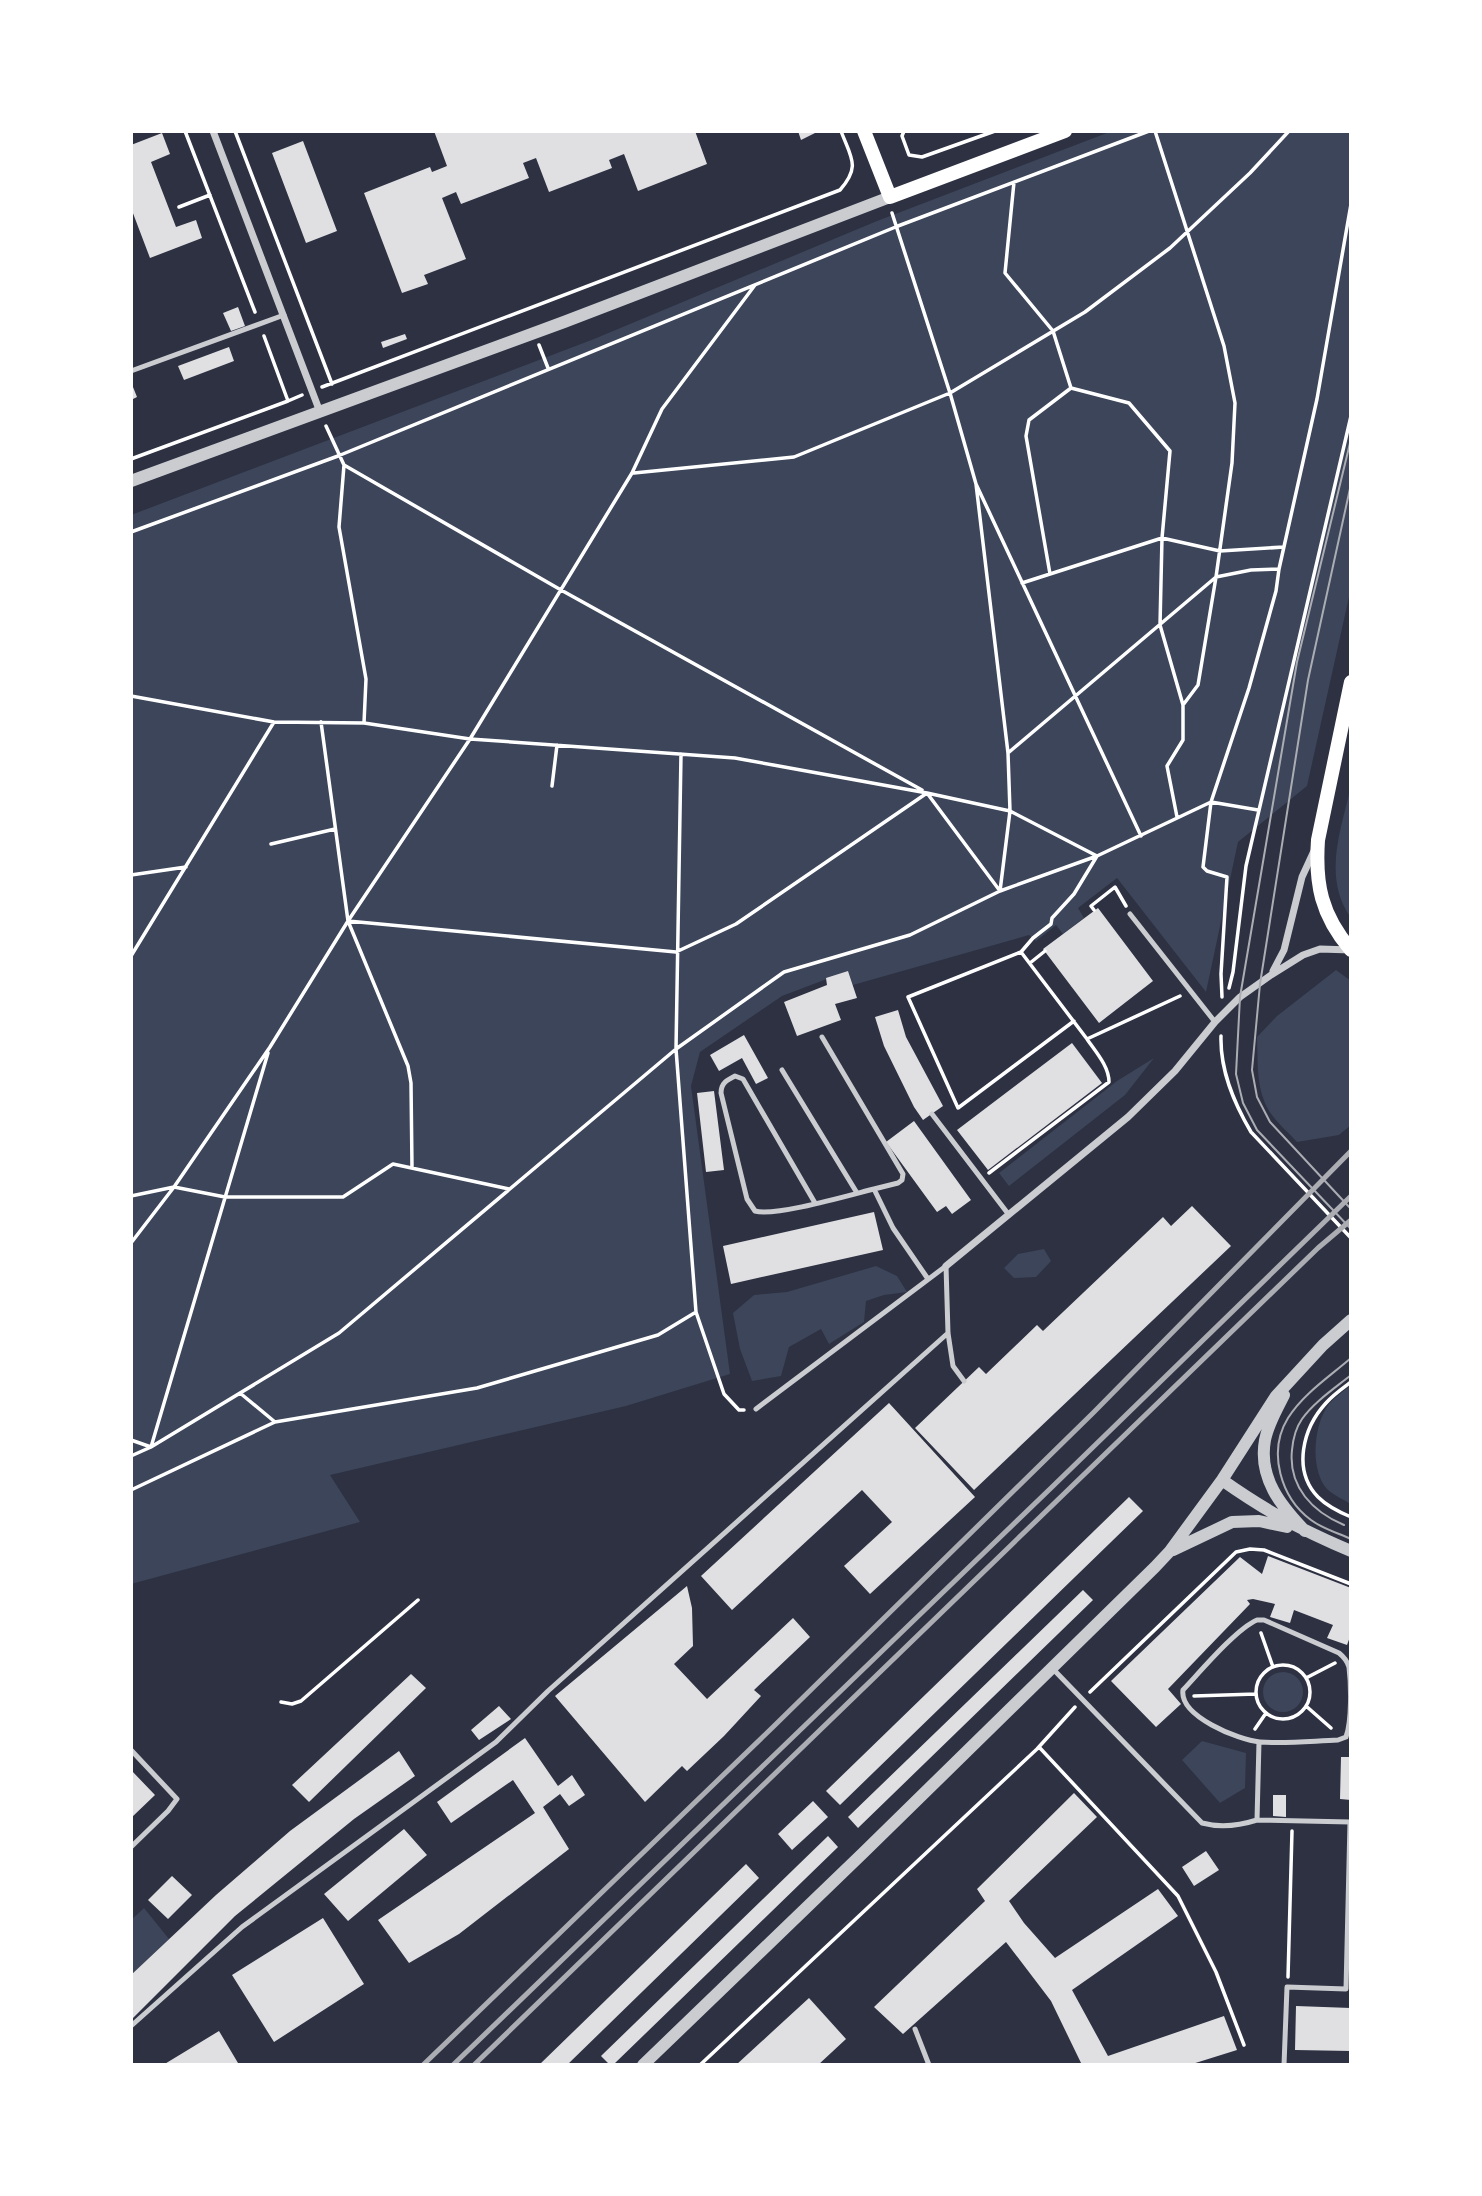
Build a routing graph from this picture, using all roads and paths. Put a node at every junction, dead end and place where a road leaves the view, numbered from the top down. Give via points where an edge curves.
1 (213, 131) edge
2 (235, 131) edge
3 (841, 131) edge
4 (864, 131) edge
5 (904, 131) edge
6 (995, 131) edge
7 (1065, 131) edge
8 (1149, 131) edge
9 (1155, 131) edge
10 (1289, 131) edge
11 (1014, 182) junction
12 (210, 195) dead end
13 (890, 203) junction
14 (1351, 204) edge
15 (179, 207) dead end
16 (898, 226) junction
17 (1188, 231) junction
18 (755, 285) junction
19 (284, 315) junction
20 (1054, 331) junction
21 (131, 371) edge
22 (1071, 388) junction
23 (950, 393) junction
24 (320, 412) junction
25 (1351, 415) edge
26 (338, 456) junction
27 (344, 465) junction
28 (632, 473) junction
29 (131, 481) edge
30 (976, 484) junction
31 (131, 532) edge
32 (1163, 538) junction
33 (1284, 547) junction
34 (1220, 551) junction
35 (1279, 569) junction
36 (1051, 574) junction
37 (1216, 578) junction
38 (1022, 583) junction
39 (561, 590) junction
40 (1160, 625) junction
41 (1351, 682) edge
42 (131, 696) edge
43 (1075, 696) junction
44 (1183, 705) junction
45 (274, 722) junction
46 (321, 722) junction
47 (364, 723) junction
48 (470, 738) junction
49 (556, 745) junction
50 (1008, 753) junction
51 (681, 754) junction
52 (552, 786) dead end
53 (927, 793) junction
54 (1211, 802) junction
55 (1258, 810) junction
56 (1010, 811) junction
57 (1177, 817) junction
58 (335, 829) junction
59 (1141, 836) junction
60 (1318, 840) junction
61 (271, 844) dead end
62 (1097, 856) junction
63 (186, 867) junction
64 (131, 875) edge
65 (1000, 891) junction
66 (1094, 910) dead end
67 (1130, 914) joint
68 (348, 921) junction
69 (1351, 950) edge
70 (1045, 951) dead end
71 (676, 952) junction
72 (1021, 952) junction
73 (131, 956) edge
74 (1030, 963) junction
75 (1271, 975) junction
76 (1189, 990) junction
77 (1222, 1014) junction
78 (1073, 1021) junction
79 (1214, 1022) junction
80 (822, 1037) dead end
81 (1087, 1039) junction
82 (270, 1047) junction
83 (676, 1049) junction
84 (782, 1070) dead end
85 (932, 1114) dead end
86 (412, 1168) junction
87 (981, 1178) junction
88 (174, 1187) junction
89 (509, 1189) junction
90 (874, 1189) junction
91 (857, 1193) junction
92 (131, 1196) edge
93 (225, 1197) junction
94 (815, 1203) junction
95 (1009, 1214) junction
96 (1351, 1238) edge
97 (131, 1243) edge
98 (946, 1266) junction
99 (928, 1279) junction
100 (696, 1312) junction
101 (1351, 1320) edge
102 (948, 1333) junction
103 (964, 1381) dead end
104 (1351, 1381) edge
105 (1290, 1382) junction
106 (240, 1393) junction
107 (756, 1409) joint
108 (275, 1422) junction
109 (131, 1440) edge
110 (151, 1447) junction
111 (131, 1456) edge
112 (1222, 1480) junction
113 (131, 1490) edge
114 (1351, 1517) edge
115 (1305, 1531) junction
116 (1235, 1544) dead end
117 (1170, 1551) junction
118 (1351, 1551) edge
119 (1236, 1552) junction
120 (1351, 1584) edge
121 (418, 1600) dead end
122 (1257, 1620) junction
123 (1345, 1658) junction
124 (1273, 1667) junction
125 (1053, 1669) junction
126 (1306, 1678) junction
127 (1256, 1694) junction
128 (1182, 1697) junction
129 (1083, 1699) junction
130 (281, 1702) dead end
131 (1306, 1706) junction
132 (1266, 1713) junction
133 (1343, 1738) junction
134 (1248, 1739) junction
135 (1259, 1742) junction
136 (1039, 1747) junction
137 (131, 1750) edge
138 (1257, 1820) junction
139 (1293, 1821) junction
140 (131, 1847) edge
141 (1287, 1987) junction
142 (131, 2026) edge
143 (915, 2029) dead end
144 (1244, 2045) dead end
145 (643, 2065) edge
146 (700, 2065) edge
147 (929, 2065) edge
148 (1284, 2065) edge

1 - 19 street
2 - 3 path via 332,384 840,190 851,177 853,163
4 - 13 main road
5 - 6 path via 909,155 922,158
7 - 13 main road
8 - 11 path
9 - 17 path
10 - 17 path
11 - 16 path
11 - 20 path via 1005,273
12 - 15 path
13 - 16 path
13 - 24 street
14 - 33 path via 1317,399
16 - 18 path
16 - 23 path
17 - 20 path
17 - 34 path via 1224,346 1235,403
18 - 26 path
18 - 28 path via 662,408
19 - 21 lane
19 - 24 street
20 - 22 path
20 - 23 path
22 - 32 path via 1129,403 1170,451
22 - 36 path via 1028,420 1026,436
23 - 28 path via 794,457
23 - 30 path
24 - 26 path
24 - 29 street
25 - 55 path
26 - 27 path
26 - 31 path
27 - 39 path
27 - 47 path via 339,527 366,679
28 - 39 path
30 - 38 path
30 - 50 path
32 - 34 path
32 - 36 path
32 - 40 path
33 - 34 path
33 - 35 path
34 - 37 path
35 - 37 path
35 - 54 path via 1249,688
36 - 38 path
37 - 40 path
37 - 44 path via 1198,685
38 - 43 path
39 - 48 path
39 - 53 path
40 - 43 path
40 - 44 path
41 - 60 main road
42 - 45 path
43 - 50 path
43 - 59 path
44 - 57 path via 1183,740 1167,766
45 - 46 path
45 - 63 path
46 - 47 path
46 - 58 path
47 - 48 path
48 - 49 path
48 - 68 path
49 - 51 path
49 - 52 path
50 - 56 path
51 - 53 path via 735,758
51 - 71 path
53 - 56 path
53 - 65 path
53 - 71 path via 736,924
54 - 55 path
54 - 57 path
54 - 77 path via 1203,867 1227,877
55 - 77 path via 1233,972
56 - 62 path
56 - 65 path
57 - 59 path
58 - 61 path
58 - 68 path
59 - 62 path
60 - 69 main road via 1318,887 1326,914
60 - 75 street via 1302,877 1280,962
62 - 65 path
62 - 72 path via 1051,924
63 - 64 path
63 - 73 path
65 - 83 path via 910,935 784,972
66 - 67 path via 1091,906 1115,887
67 - 76 lane
68 - 71 path
68 - 82 path
68 - 86 path via 408,1066
69 - 75 street via 1320,949
70 - 74 path
71 - 83 path
72 - 74 path
72 - 78 path via 908,997 958,1108
74 - 78 path
75 - 77 street
76 - 79 lane
76 - 81 path
77 - 79 street
77 - 96 path via 1221,1051 1239,1112 1264,1149
78 - 81 path
79 - 95 street via 1175,1071 1128,1117
80 - 90 lane via 903,1174 898,1183
81 - 87 path via 1110,1082
82 - 88 path
82 - 93 path
83 - 89 path
83 - 100 path
84 - 91 lane
85 - 87 lane
86 - 89 path
86 - 93 path via 393,1164 343,1197
87 - 95 lane
88 - 92 path
88 - 93 path
88 - 97 path
89 - 106 path via 338,1333
90 - 91 lane
90 - 99 lane via 893,1228
91 - 94 lane
93 - 110 path
94 - 94 lane via 763,1213 751,1206 720,1093 725,1082 735,1076 743,1079
95 - 98 street
98 - 99 lane
98 - 102 lane
99 - 107 lane
100 - 107 path via 724,1394 739,1410
100 - 108 path via 658,1335 477,1388
101 - 105 street
102 - 103 lane via 953,1366
102 - 142 lane via 496,1742 242,1927
104 - 114 path via 1314,1418 1302,1460 1317,1496
105 - 112 street via 1258,1420
105 - 115 street via 1268,1428 1263,1455 1270,1487
106 - 108 path
106 - 110 path
108 - 113 path
109 - 110 path
110 - 111 path
112 - 115 street
112 - 117 street
115 - 117 street via 1259,1521 1232,1522
115 - 118 street
116 - 119 path
117 - 125 street
119 - 120 path via 1264,1550
119 - 129 path
121 - 130 path via 301,1701
122 - 123 lane
122 - 124 path
122 - 128 lane via 1211,1661 1183,1690
123 - 126 path
123 - 133 lane via 1349,1711
124 - 126 path via 1288,1665
124 - 127 path via 1258,1681
125 - 129 lane
125 - 145 street
126 - 131 path via 1310,1692
127 - 128 path
127 - 132 path
128 - 134 lane via 1202,1720
129 - 136 path
129 - 138 lane via 1202,1823 1238,1826
131 - 132 path via 1288,1719
131 - 133 path
132 - 134 path
133 - 135 lane
134 - 135 lane
135 - 138 lane
136 - 144 path via 1178,1896 1216,1972
136 - 146 path
137 - 140 lane via 177,1799
138 - 139 lane
139 - 141 path
139 - 141 lane via 1350,1822 1346,1989
141 - 148 lane
143 - 147 lane

